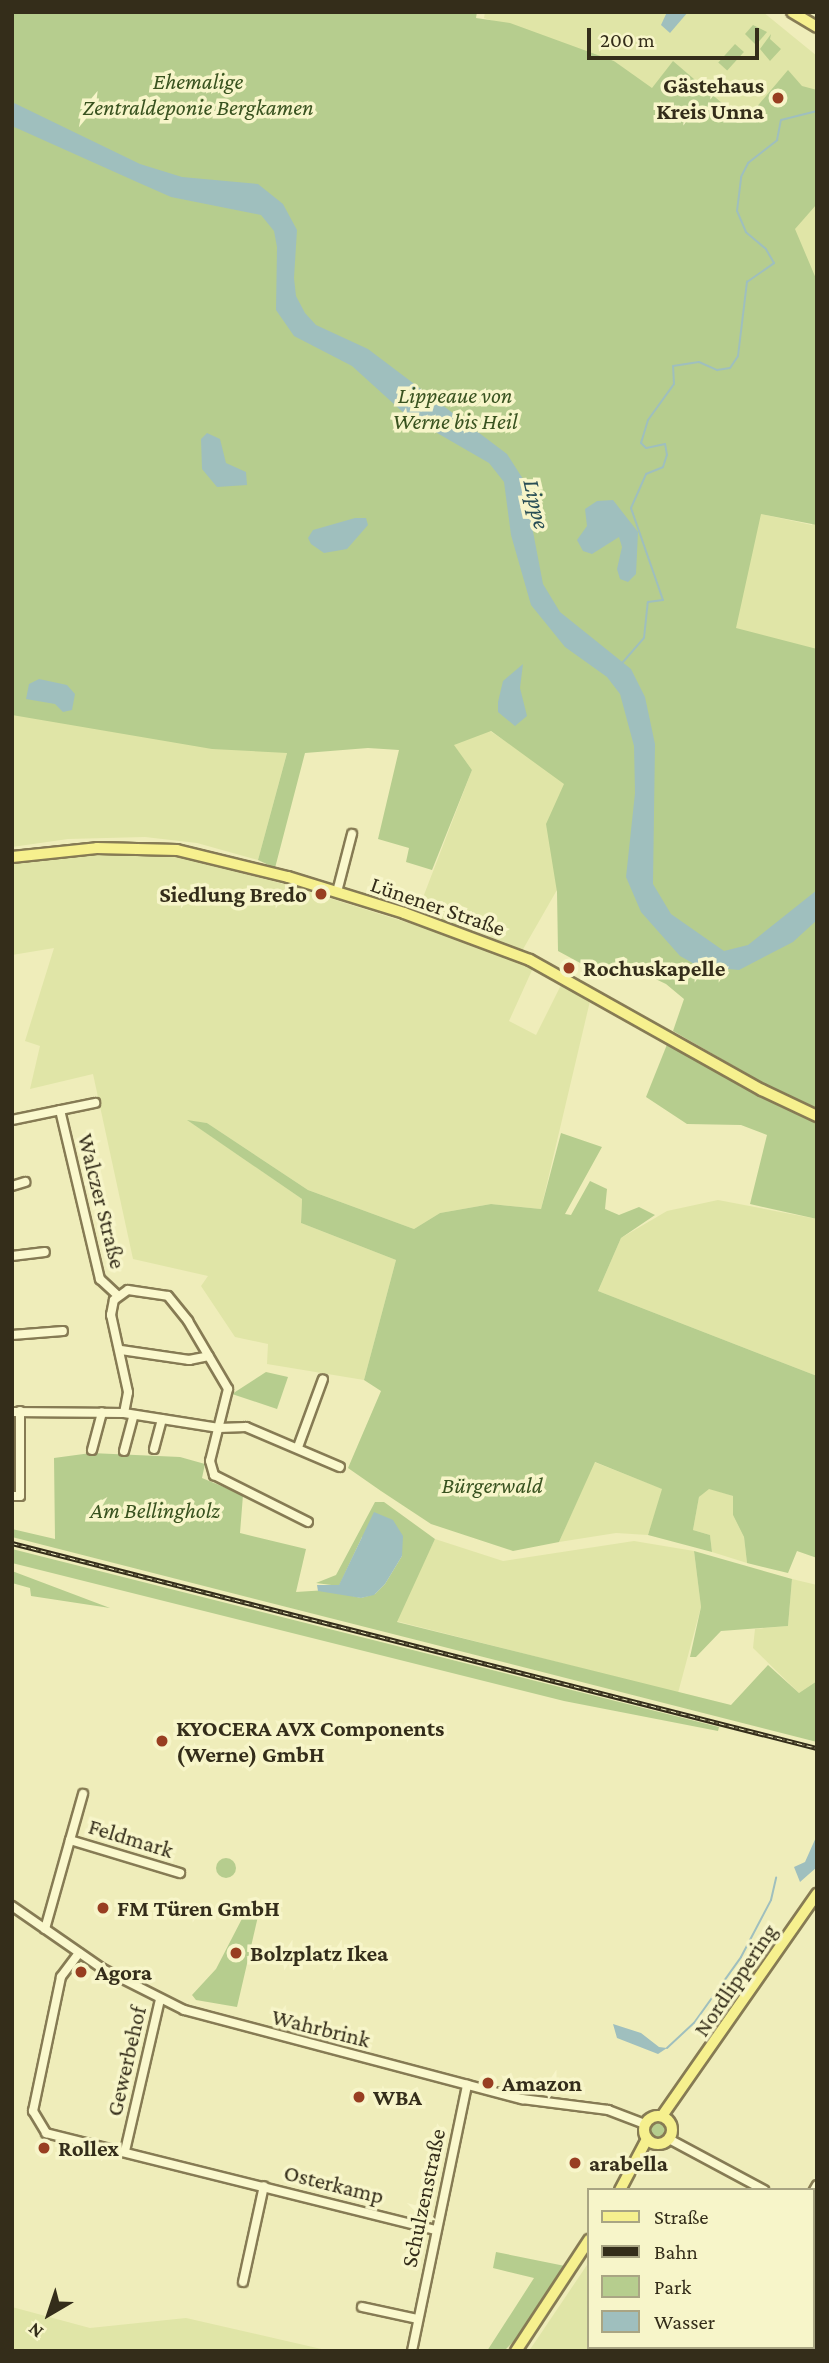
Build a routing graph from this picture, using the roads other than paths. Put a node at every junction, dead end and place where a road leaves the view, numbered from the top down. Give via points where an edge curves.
1 (792, 12) edge
2 (817, 27) edge
3 (352, 834) dead end
4 (12, 857) edge
5 (337, 892) junction
6 (96, 1103) dead end
7 (60, 1110) junction
8 (817, 1116) edge
9 (12, 1120) edge
10 (25, 1182) dead end
11 (12, 1186) edge
12 (45, 1252) dead end
13 (12, 1256) edge
14 (117, 1295) junction
15 (63, 1331) dead end
16 (12, 1335) edge
17 (121, 1350) junction
18 (209, 1356) junction
19 (323, 1379) dead end
20 (16, 1412) edge
21 (102, 1412) junction
22 (129, 1415) junction
23 (162, 1419) junction
24 (219, 1428) junction
25 (298, 1447) junction
26 (154, 1449) dead end
27 (92, 1450) dead end
28 (124, 1451) dead end
29 (340, 1467) dead end
30 (12, 1496) edge
31 (308, 1522) dead end
32 (83, 1794) dead end
33 (70, 1840) junction
34 (180, 1874) dead end
35 (817, 1894) edge
36 (12, 1906) edge
37 (46, 1929) junction
38 (79, 1953) junction
39 (160, 1999) junction
40 (467, 2085) junction
41 (666, 2118) junction
42 (645, 2124) junction
43 (669, 2139) junction
44 (651, 2142) junction
45 (125, 2151) junction
46 (264, 2186) junction
47 (621, 2188) edge
48 (760, 2188) edge
49 (436, 2230) junction
50 (588, 2242) edge
51 (243, 2282) dead end
52 (362, 2307) dead end
53 (418, 2319) junction
54 (412, 2351) edge
55 (516, 2351) edge

1 - 2 main road
3 - 5 street
4 - 5 main road, Lünener Straße via 109,847 177,850
5 - 8 main road, Lünener Straße via 468,934 530,960
6 - 7 street
7 - 9 street
7 - 14 street, Walczer Straße via 100,1279
10 - 11 street
12 - 13 street
14 - 17 street via 111,1315
14 - 18 street via 128,1290 168,1296 180,1307
15 - 16 street
17 - 18 street via 189,1360
17 - 22 street
18 - 24 street via 228,1389
19 - 25 street
20 - 21 street
20 - 30 street via 20,1496
21 - 22 street
21 - 27 street
22 - 23 street
22 - 28 street
23 - 24 street
23 - 26 street
24 - 25 street via 246,1427
24 - 31 street via 211,1461 214,1475
25 - 29 street
32 - 33 street, Feldmark
33 - 34 street, Feldmark
33 - 37 street, Feldmark
35 - 41 main road, Nordlippering
36 - 37 street, Wahrbrink
37 - 38 street, Wahrbrink
38 - 39 street, Wahrbrink
38 - 45 street, Gewerbehof via 59,1985 34,2116 51,2136
39 - 40 street, Wahrbrink via 216,2021
39 - 45 street, Gewerbehof
40 - 42 street, Wahrbrink via 541,2104 608,2110
40 - 49 street, Schulzenstraße
41 - 42 main road via 651,2117
41 - 43 main road
42 - 44 main road
43 - 44 main road
43 - 48 street
44 - 47 main road
45 - 46 street, Osterkamp
46 - 49 street, Osterkamp
46 - 51 street, Osterkamp
49 - 53 street, Schulzenstraße
50 - 55 main road
52 - 53 street
53 - 54 street, Schulzenstraße

